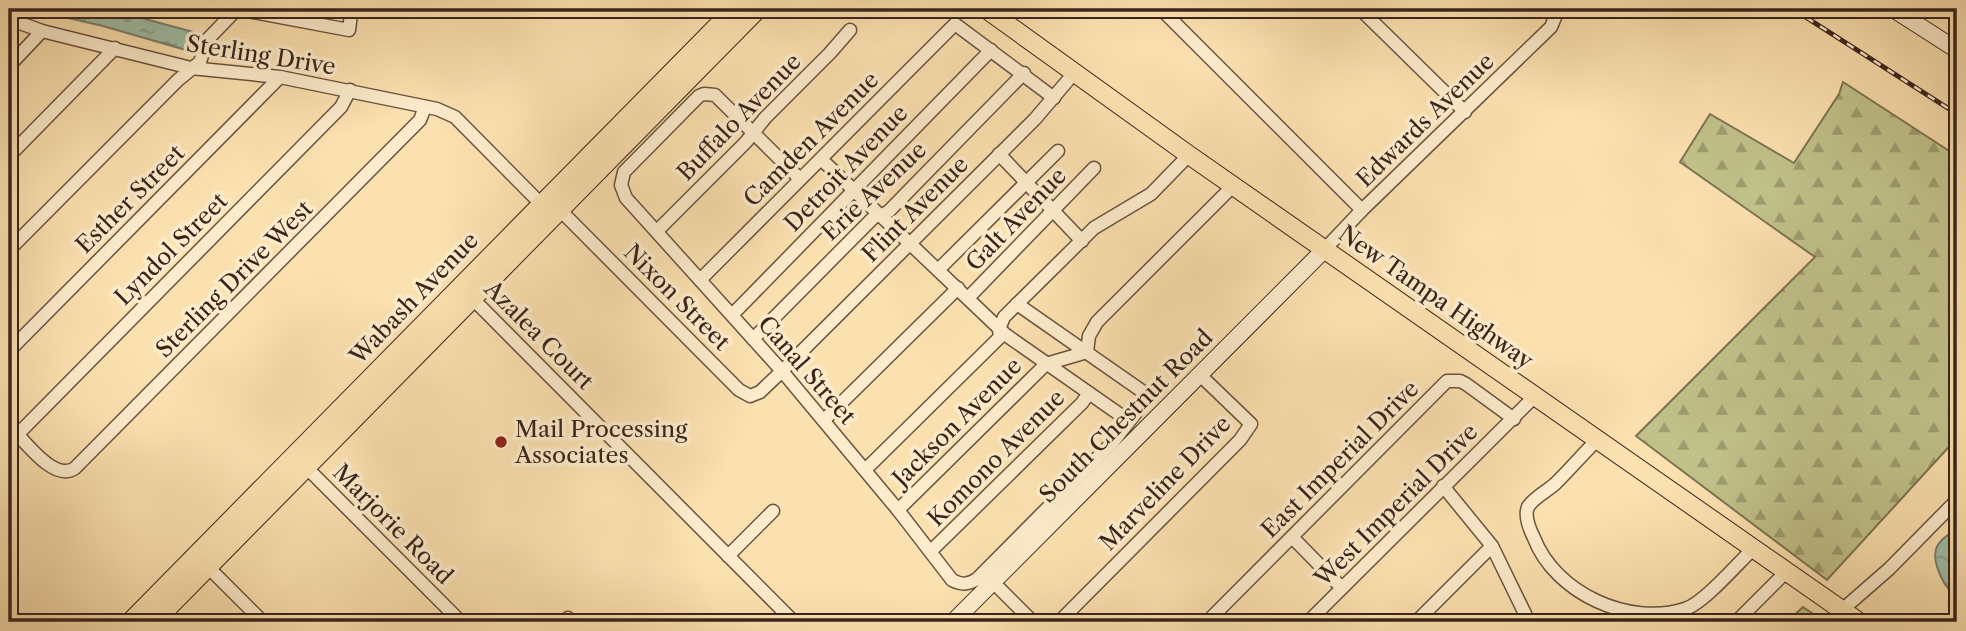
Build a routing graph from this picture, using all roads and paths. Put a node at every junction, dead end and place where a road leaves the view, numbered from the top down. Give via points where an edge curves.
1 (221, 9) edge
2 (236, 9) edge
3 (346, 9) edge
4 (734, 9) edge
5 (758, 9) edge
6 (986, 9) edge
7 (1161, 9) edge
8 (1360, 9) edge
9 (1893, 9) edge
10 (1555, 15) edge
11 (9, 19) edge
12 (849, 30) dead end
13 (42, 31) junction
14 (115, 48) junction
15 (990, 50) junction
16 (1957, 50) edge
17 (9, 66) edge
18 (191, 68) junction
19 (1075, 72) junction
20 (1024, 74) junction
21 (280, 77) junction
22 (350, 90) junction
23 (645, 98) junction
24 (1054, 98) junction
25 (425, 107) junction
26 (659, 111) junction
27 (1465, 112) junction
28 (754, 134) junction
29 (1058, 150) dead end
30 (999, 154) junction
31 (1189, 155) junction
32 (9, 156) edge
33 (821, 159) junction
34 (1094, 168) dead end
35 (800, 179) junction
36 (1026, 182) junction
37 (1233, 186) junction
38 (853, 191) junction
39 (541, 204) junction
40 (1362, 210) junction
41 (561, 211) junction
42 (1053, 212) junction
43 (881, 216) junction
44 (657, 231) junction
45 (1082, 241) junction
46 (910, 244) junction
47 (1325, 249) junction
48 (9, 250) edge
49 (939, 269) junction
50 (700, 280) junction
51 (460, 286) junction
52 (958, 288) junction
53 (968, 298) junction
54 (474, 299) junction
55 (1017, 304) junction
56 (732, 315) junction
57 (999, 329) junction
58 (753, 339) junction
59 (9, 351) edge
60 (1087, 352) junction
61 (1046, 364) junction
62 (782, 372) junction
63 (1199, 374) junction
64 (1089, 393) junction
65 (1534, 397) junction
66 (1514, 419) junction
67 (824, 420) junction
68 (1129, 421) junction
69 (13, 430) edge
70 (1597, 440) junction
71 (294, 456) junction
72 (308, 468) junction
73 (864, 470) junction
74 (1443, 486) junction
75 (1957, 500) edge
76 (898, 510) junction
77 (773, 511) dead end
78 (1292, 537) junction
79 (1492, 546) junction
80 (1753, 549) junction
81 (931, 551) junction
82 (728, 556) junction
83 (202, 561) junction
84 (1787, 571) junction
85 (993, 582) junction
86 (1342, 588) junction
87 (1842, 610) junction
88 (956, 619) edge
89 (130, 622) edge
90 (154, 622) edge
91 (263, 622) edge
92 (461, 622) edge
93 (794, 622) edge
94 (1033, 622) edge
95 (1059, 622) edge
96 (1207, 622) edge
97 (1308, 622) edge
98 (1416, 622) edge
99 (1530, 622) edge
100 (1736, 622) edge
101 (1859, 622) edge

1 - 2 street
2 - 3 street via 349,30 351,14
2 - 18 street via 207,40 200,62
4 - 23 main road, Wabash Avenue
5 - 26 main road, Wabash Avenue
6 - 19 main road, New Tampa Highway
7 - 40 street
8 - 27 street
9 - 16 street
10 - 27 street, Edwards Avenue
11 - 13 street
12 - 28 street, Buffalo Avenue
13 - 14 street, Sterling Drive
13 - 17 street
14 - 18 street, Sterling Drive
14 - 32 street
15 - 20 street
15 - 33 street, Camden Avenue via 955,24
15 - 38 street, Detroit Avenue
18 - 21 street, Sterling Drive
18 - 48 street
19 - 24 street, Flint Avenue
19 - 31 main road, New Tampa Highway
20 - 24 street
20 - 43 street, Erie Avenue
21 - 22 street, Sterling Drive
21 - 59 street, Esther Street
22 - 25 street, Sterling Drive
22 - 69 street, Lyndol Street via 341,107
23 - 26 main road
23 - 39 main road, Wabash Avenue
24 - 30 street, Flint Avenue
25 - 39 street, Sterling Drive via 455,117
25 - 69 street, Sterling Drive West via 421,120 75,468 65,473 52,469
26 - 41 main road, Wabash Avenue
27 - 40 street, Edwards Avenue
28 - 35 street
28 - 44 street, Buffalo Avenue
28 - 44 street, Canal Street via 715,95 699,96 624,172 623,193
29 - 36 street
30 - 36 street
30 - 46 street, Flint Avenue
31 - 37 main road, New Tampa Highway
31 - 45 street via 1151,194 1102,223
33 - 35 street, Camden Avenue
33 - 38 street
34 - 42 street, Galt Avenue
35 - 50 street, Camden Avenue
36 - 42 street
36 - 49 street
37 - 47 main road, New Tampa Highway
37 - 60 street via 1097,322
38 - 43 street
38 - 56 street, Detroit Avenue
39 - 41 street, Nixon Street
39 - 51 main road, Wabash Avenue
40 - 47 street, Edwards Avenue
41 - 54 main road, Wabash Avenue
41 - 62 street, Nixon Street via 745,394 755,395
42 - 45 street
42 - 53 street, Galt Avenue
43 - 46 street
43 - 58 street, Erie Avenue via 875,216
44 - 50 street, Canal Street
45 - 55 street
46 - 49 street
46 - 62 street, Flint Avenue
47 - 63 street, South Chestnut Road
47 - 65 main road, New Tampa Highway
49 - 52 street
50 - 56 street, Canal Street
51 - 54 street, Azalea Court
51 - 71 main road, Wabash Avenue
52 - 53 street
52 - 67 street
53 - 57 street
54 - 72 main road, Wabash Avenue
54 - 82 street, Azalea Court
55 - 57 street
55 - 60 street
56 - 58 street, Canal Street
57 - 61 street
57 - 73 street via 1000,337
58 - 62 street, Canal Street
60 - 61 street
60 - 68 street via 1149,397
61 - 64 street
61 - 76 street, Jackson Avenue
62 - 67 street, Canal Street
63 - 85 street, South Chestnut Road
63 - 95 street, Marveline Drive via 1251,424
64 - 68 street
64 - 81 street, Komono Avenue
65 - 66 street, West Imperial Drive
65 - 70 main road, New Tampa Highway
66 - 74 street, West Imperial Drive
66 - 78 street, East Imperial Drive via 1466,384 1447,381
67 - 73 street, Canal Street
68 - 81 street, Canal Street via 971,583 952,580
70 - 80 main road, New Tampa Highway
70 - 80 street via 1529,506 1527,515 1544,557 1578,589 1627,611 1682,610 1712,589
71 - 72 street, Marjorie Road
71 - 83 main road, Wabash Avenue
72 - 83 main road, Wabash Avenue
72 - 92 street, Marjorie Road
73 - 76 street, Canal Street
74 - 79 street
74 - 86 street, West Imperial Drive
75 - 87 street
76 - 81 street, Canal Street
77 - 82 street
78 - 86 street
78 - 96 street, East Imperial Drive
79 - 98 street
79 - 99 street
80 - 84 main road, New Tampa Highway
82 - 93 street, Azalea Court
83 - 89 main road, Wabash Avenue
83 - 90 main road, Wabash Avenue
83 - 91 street
84 - 87 main road, New Tampa Highway
84 - 100 street
85 - 88 street, South Chestnut Road
85 - 94 street
86 - 97 street, West Imperial Drive
87 - 101 main road, New Tampa Highway

